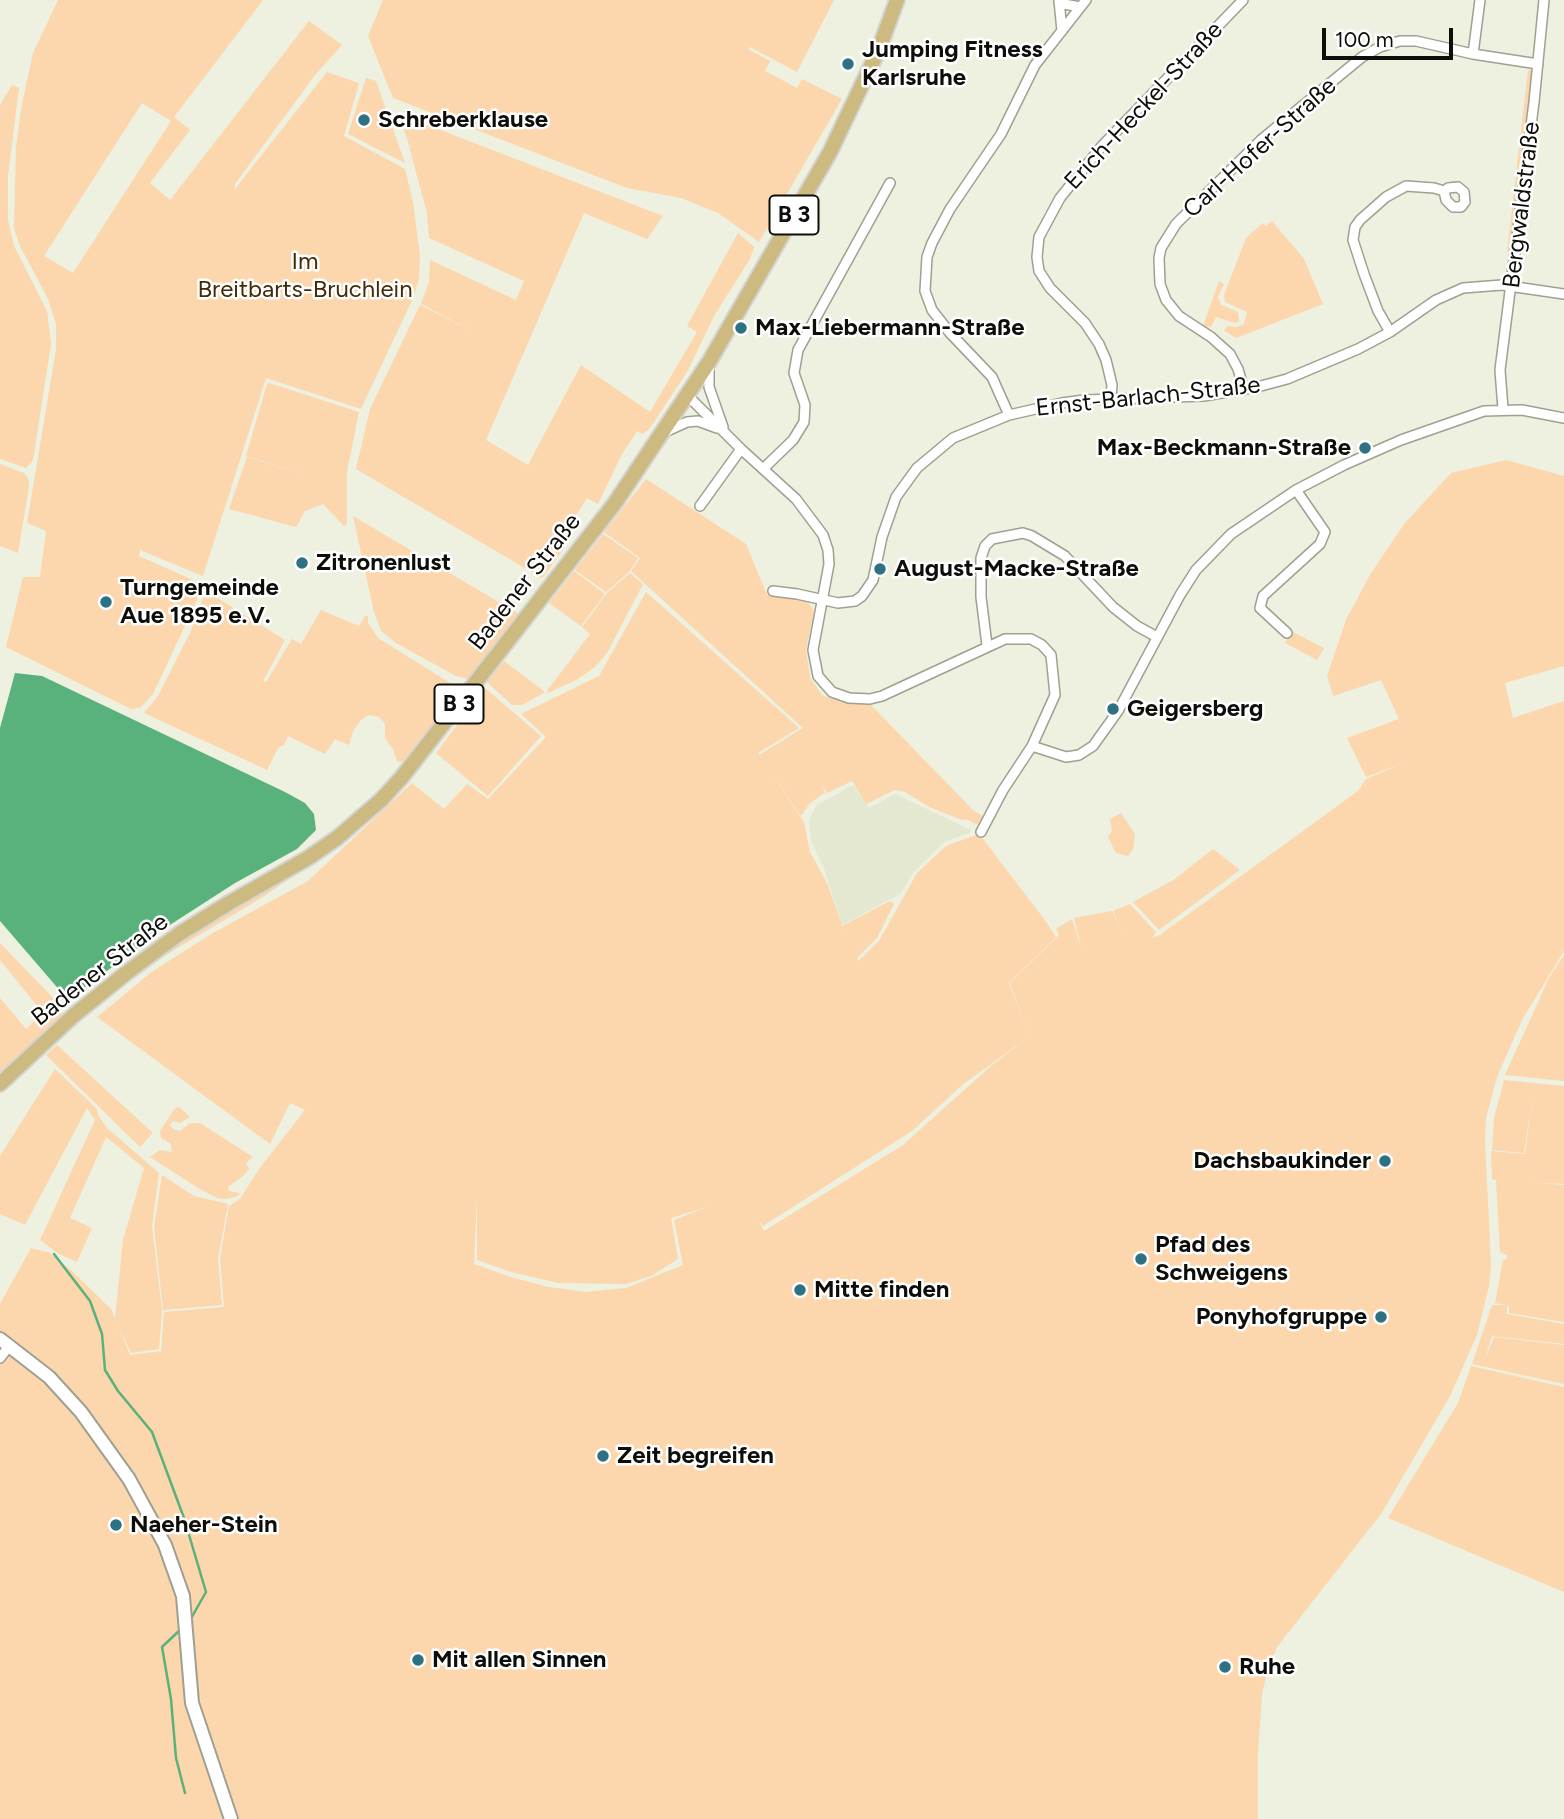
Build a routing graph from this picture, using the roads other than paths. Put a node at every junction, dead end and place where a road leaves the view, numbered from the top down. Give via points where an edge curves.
1 (897, 0) edge
2 (1243, 0) edge
3 (1480, 0) edge
4 (1544, 0) edge
5 (1059, 2) edge
6 (1083, 4) edge
7 (1062, 31) junction
8 (1473, 54) junction
9 (1538, 64) junction
10 (890, 183) dead end
11 (1444, 191) dead end
12 (1512, 287) junction
13 (1564, 294) edge
14 (1390, 332) junction
15 (709, 362) junction
16 (1244, 390) junction
17 (687, 395) junction
18 (1111, 398) junction
19 (1503, 409) junction
20 (1009, 415) junction
21 (1564, 418) edge
22 (725, 432) junction
23 (662, 433) junction
24 (741, 449) junction
25 (763, 469) junction
26 (1296, 490) junction
27 (700, 506) dead end
28 (773, 591) dead end
29 (823, 599) junction
30 (1287, 633) dead end
31 (1157, 638) junction
32 (987, 645) junction
33 (1032, 746) junction
34 (981, 832) dead end
35 (0, 1084) edge
36 (5, 1342) edge
37 (0, 1358) edge
38 (231, 1819) edge

1 - 15 main road, Badener Straße / B 3 via 830,152
2 - 18 street, Erich-Heckel-Straße via 1102,146 1060,198 1040,237 1040,271 1099,344 1112,386
3 - 8 street
4 - 9 street, Bergwaldstraße
5 - 6 street
5 - 7 street
6 - 7 street
7 - 20 street via 1035,65 1001,134 940,227 929,249 925,273 932,310 992,377
8 - 9 street, Carl-Hofer-Straße
8 - 16 street, Carl-Hofer-Straße via 1400,41 1362,57 1261,140 1176,223 1159,258 1166,300 1179,316 1230,354
9 - 12 street, Bergwaldstraße
10 - 25 street via 799,350 794,373 805,405 804,422 793,440
11 - 14 street via 1399,188 1355,227 1353,240 1364,274
12 - 13 street, Ernst-Barlach-Straße
12 - 14 street, Ernst-Barlach-Straße via 1475,286 1454,291
12 - 19 street, Bergwaldstraße via 1500,370
14 - 16 street, Ernst-Barlach-Straße via 1317,368
15 - 17 main road, Badener Straße / B 3
15 - 22 street via 709,387
16 - 18 street, Ernst-Barlach-Straße via 1174,398
17 - 22 street
17 - 23 main road, Badener Straße / B 3
18 - 20 street, Ernst-Barlach-Straße
19 - 21 street
19 - 26 street via 1484,411 1401,440
20 - 29 street, Ernst-Barlach-Straße via 953,438 926,460 896,497 869,588 846,603
22 - 23 street via 698,421
22 - 24 street
23 - 35 main road, Badener Straße / B 3 via 561,574 381,800 308,858 189,928 125,974
24 - 25 street
24 - 27 street
25 - 29 street via 796,499 823,535 829,564
26 - 30 street via 1325,532 1320,544 1263,596 1260,608
26 - 31 street via 1218,546 1196,570
28 - 29 street
29 - 32 street via 814,638 816,670 832,692 849,698 882,696
31 - 32 street via 1113,607 1065,556 1023,533 992,539 981,558
31 - 33 street via 1118,711 1093,746 1066,757
32 - 33 street via 1005,639 1031,639 1051,655 1055,695
33 - 34 street
36 - 37 street
36 - 38 street via 62,1390 130,1479 165,1545 186,1619 192,1703

